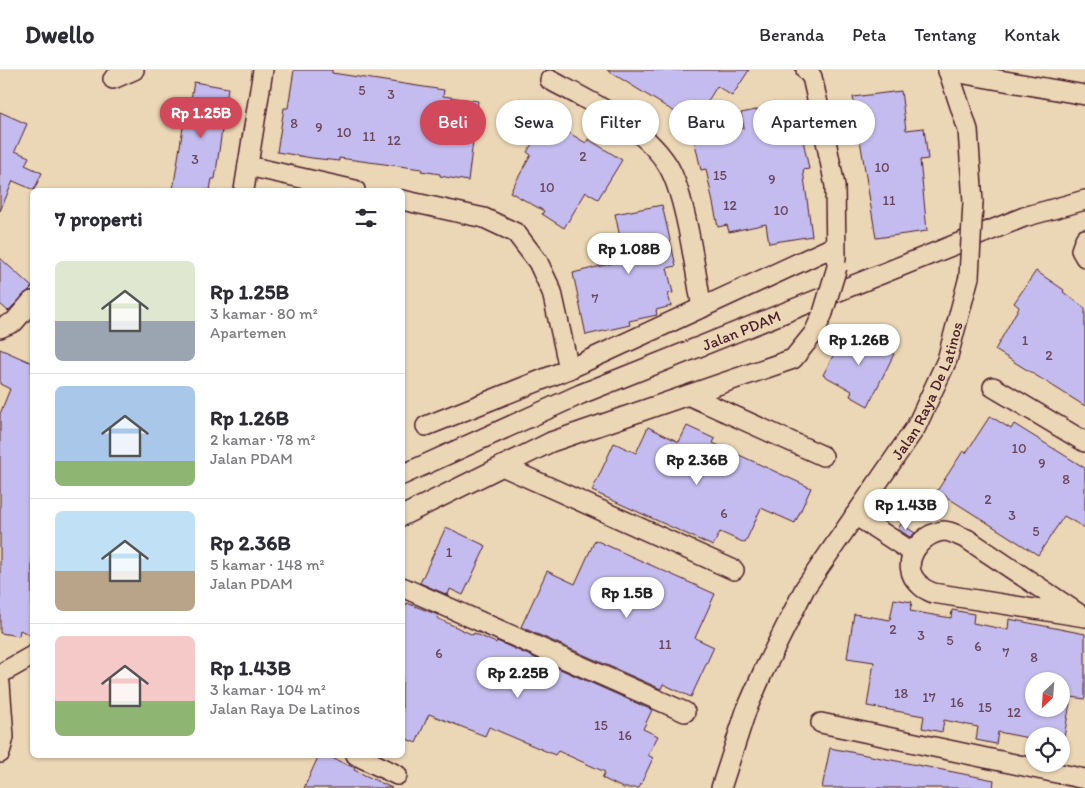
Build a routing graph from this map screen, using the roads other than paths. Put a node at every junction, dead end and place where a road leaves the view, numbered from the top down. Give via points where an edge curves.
1 (134, 70) edge
2 (264, 70) edge
3 (806, 70) edge
4 (948, 71) edge
5 (113, 79) dead end
6 (550, 80) dead end
7 (1085, 95) edge
8 (248, 166) junction
9 (244, 188) edge
10 (346, 188) edge
11 (1085, 200) edge
12 (405, 201) edge
13 (1085, 239) edge
14 (835, 246) junction
15 (1085, 257) edge
16 (30, 303) edge
17 (702, 308) junction
18 (0, 328) edge
19 (569, 370) junction
20 (993, 387) dead end
21 (688, 395) junction
22 (426, 426) dead end
23 (1085, 442) edge
24 (824, 456) dead end
25 (502, 466) junction
26 (405, 474) edge
27 (405, 514) edge
28 (855, 515) junction
29 (912, 552) junction
30 (734, 570) dead end
31 (405, 588) edge
32 (1083, 616) edge
33 (30, 657) edge
34 (0, 674) edge
35 (0, 684) edge
36 (685, 712) dead end
37 (821, 723) dead end
38 (0, 753) edge
39 (362, 758) edge
40 (397, 775) dead end
41 (1085, 779) edge
42 (721, 788) edge

1 - 5 street
2 - 8 street
3 - 14 street via 812,77 834,186
4 - 7 street
4 - 28 street, Jalan Raya De Latinos, bridge via 968,130 973,202 969,277 947,360 916,428
6 - 17 street via 605,109 646,141 667,164 680,197
8 - 9 street
8 - 10 street
11 - 26 street, Jalan PDAM via 1024,217 581,394
12 - 19 street via 484,218 516,233 538,262 552,292
13 - 15 street via 1081,250
14 - 17 street
14 - 21 street, bridge via 837,267 823,313 803,350 774,368
16 - 18 street via 14,322
17 - 19 street
19 - 22 street
20 - 23 street
21 - 24 street
21 - 25 street via 551,442
25 - 27 street
25 - 30 street
28 - 29 street
28 - 42 street, Jalan Raya De Latinos via 805,588 763,672 746,711
29 - 32 street via 911,571 919,585 934,593
29 - 32 street via 924,538 945,531 967,539
31 - 36 street
33 - 34 street
35 - 38 street via 4,737
37 - 41 street
39 - 40 street

